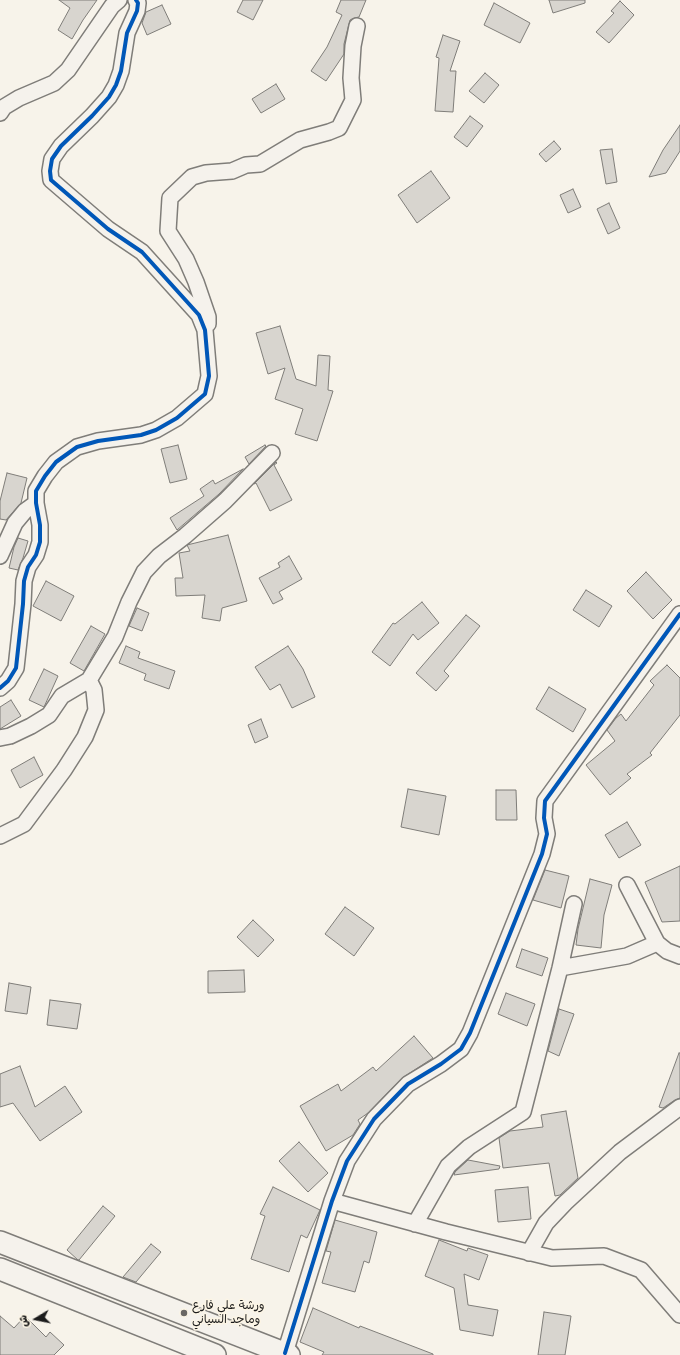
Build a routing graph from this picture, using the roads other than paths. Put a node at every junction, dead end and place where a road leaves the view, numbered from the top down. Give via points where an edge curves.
1 (119, 0) edge
2 (136, 0) edge
3 (357, 26) dead end
4 (0, 113) edge
5 (205, 330) junction
6 (272, 453) dead end
7 (36, 503) junction
8 (0, 556) edge
9 (680, 614) edge
10 (89, 680) junction
11 (0, 688) edge
12 (0, 738) edge
13 (0, 836) edge
14 (627, 885) dead end
15 (574, 904) dead end
16 (657, 943) junction
17 (680, 956) edge
18 (560, 968) junction
19 (680, 1107) edge
20 (332, 1201) junction
21 (415, 1224) junction
22 (0, 1242) edge
23 (529, 1253) junction
24 (0, 1269) edge
25 (123, 1290) junction
26 (114, 1315) junction
27 (680, 1315) edge
28 (287, 1354) edge
29 (215, 1355) edge

1 - 4 street via 112,6 68,70 54,83 19,98 4,107
2 - 5 street via 137,11 127,33 116,85 109,97 61,146 52,159 51,180 108,229 142,252 199,315
3 - 5 street via 351,78 353,100 339,128 300,140 260,164 192,177 170,198 168,231 186,259 196,282 208,317 208,326
5 - 7 street via 209,376 205,394 177,418 156,430 77,447 56,462 45,476 36,491
6 - 10 street via 225,501 159,556 144,572 115,637
7 - 8 street via 15,523
7 - 11 street via 40,542 24,581 16,668
9 - 20 street via 545,801 546,834 542,854 470,1034 461,1049 408,1084 374,1119 347,1161
10 - 12 street via 62,696 49,715 10,736
10 - 13 street via 94,690 96,710 85,737 24,824
14 - 16 street
15 - 18 street
16 - 17 street via 667,951
16 - 18 street via 627,956
18 - 21 street via 523,1112 469,1147 448,1166
19 - 23 street via 620,1152 565,1203 546,1223
20 - 21 street
20 - 28 street
21 - 23 street
22 - 25 main road
23 - 27 street via 552,1258 604,1256 641,1270
24 - 26 main road
25 - 26 main road
25 - 28 main road
26 - 29 main road

